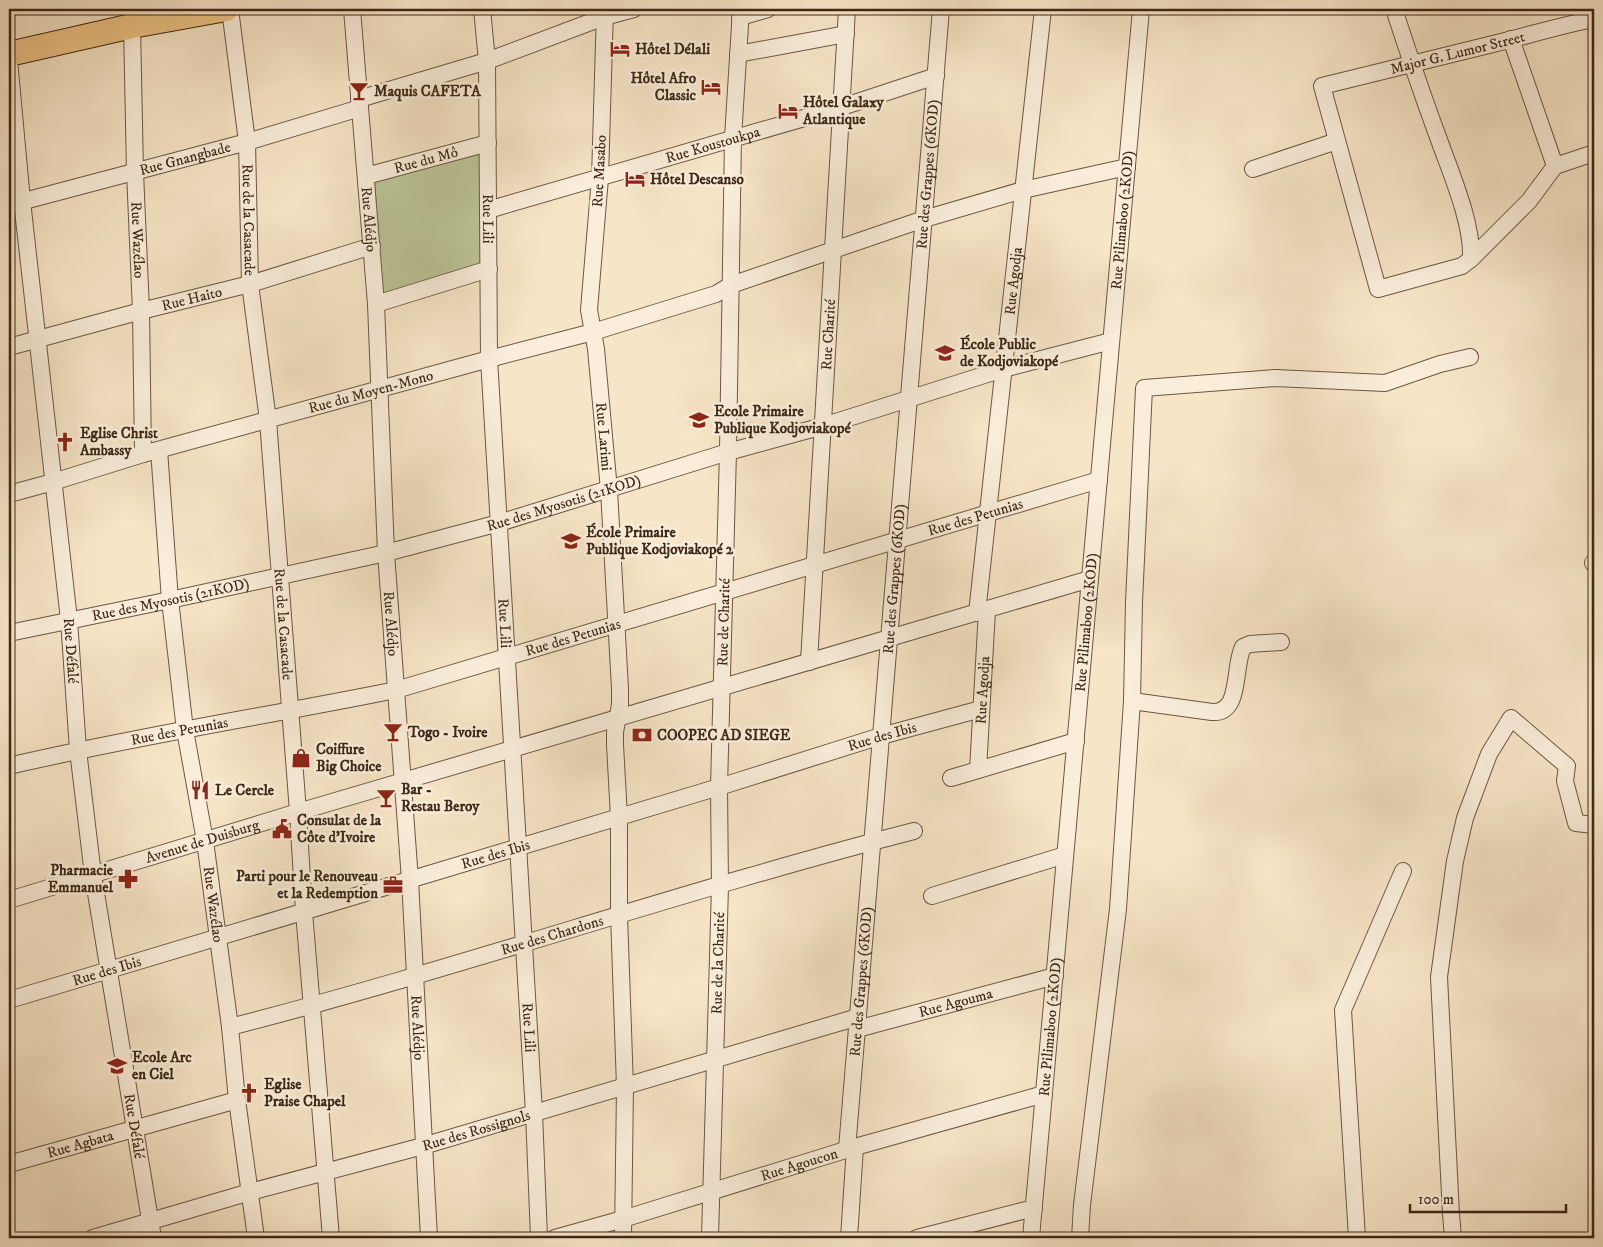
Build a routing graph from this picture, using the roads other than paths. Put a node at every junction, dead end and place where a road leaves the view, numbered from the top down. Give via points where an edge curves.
1 (226, 9) edge
2 (230, 9) edge
3 (352, 9) edge
4 (482, 9) edge
5 (634, 9) edge
6 (768, 9) edge
7 (847, 9) edge
8 (942, 9) edge
9 (1042, 9) edge
10 (1141, 9) edge
11 (1394, 9) edge
12 (605, 13) edge
13 (741, 13) edge
14 (1573, 16) edge
15 (134, 18) edge
16 (1594, 19) edge
17 (846, 34) junction
18 (9, 38) edge
19 (1511, 39) junction
20 (9, 54) edge
21 (738, 54) junction
22 (9, 60) edge
23 (487, 61) junction
24 (1412, 64) junction
25 (936, 76) junction
26 (360, 103) junction
27 (842, 107) junction
28 (733, 138) junction
29 (1337, 141) junction
30 (247, 142) junction
31 (488, 143) junction
32 (1594, 153) edge
33 (1555, 166) junction
34 (1127, 167) junction
35 (1252, 168) dead end
36 (134, 172) junction
37 (366, 176) junction
38 (600, 178) junction
39 (1023, 190) junction
40 (15, 203) edge
41 (488, 210) junction
42 (924, 219) junction
43 (372, 246) junction
44 (834, 251) junction
45 (1471, 258) junction
46 (489, 269) junction
47 (250, 284) junction
48 (731, 286) junction
49 (376, 304) junction
50 (141, 311) junction
51 (593, 332) junction
52 (38, 338) junction
53 (1111, 340) junction
54 (9, 347) edge
55 (1470, 357) dead end
56 (489, 359) junction
57 (1003, 369) junction
58 (380, 390) junction
59 (909, 397) junction
60 (268, 420) junction
61 (823, 426) junction
62 (151, 452) junction
63 (728, 452) junction
64 (1099, 480) junction
65 (53, 482) junction
66 (610, 490) junction
67 (9, 494) edge
68 (988, 512) junction
69 (499, 523) junction
70 (898, 540) junction
71 (386, 553) junction
72 (815, 565) junction
73 (281, 575) junction
74 (1090, 579) junction
75 (725, 592) junction
76 (170, 600) junction
77 (982, 611) junction
78 (69, 620) junction
79 (616, 625) junction
80 (9, 633) edge
81 (890, 637) junction
82 (1281, 642) dead end
83 (506, 657) junction
84 (809, 662) junction
85 (722, 688) junction
86 (396, 690) junction
87 (1132, 701) junction
88 (981, 709) junction
89 (289, 711) junction
90 (617, 719) junction
91 (185, 730) junction
92 (881, 736) junction
93 (1076, 741) junction
94 (78, 750) junction
95 (511, 750) junction
96 (9, 766) edge
97 (978, 770) junction
98 (951, 778) dead end
99 (402, 782) junction
100 (719, 787) junction
101 (298, 812) junction
102 (619, 817) junction
103 (1594, 825) edge
104 (914, 831) dead end
105 (205, 841) junction
106 (873, 841) junction
107 (518, 847) junction
108 (1065, 855) junction
109 (1403, 871) dead end
110 (93, 875) junction
111 (410, 880) junction
112 (720, 886) junction
113 (932, 896) dead end
114 (9, 900) edge
115 (304, 912) junction
116 (619, 914) junction
117 (217, 937) junction
118 (524, 943) junction
119 (110, 970) junction
120 (414, 975) junction
121 (1055, 976) junction
122 (9, 1000) edge
123 (312, 1005) junction
124 (858, 1023) junction
125 (230, 1027) junction
126 (714, 1058) junction
127 (624, 1087) junction
128 (1044, 1094) junction
129 (237, 1100) junction
130 (534, 1113) junction
131 (135, 1129) junction
132 (423, 1146) junction
133 (851, 1148) junction
134 (9, 1164) edge
135 (326, 1172) junction
136 (250, 1192) junction
137 (711, 1192) junction
138 (1034, 1208) junction
139 (623, 1219) junction
140 (150, 1221) junction
141 (93, 1238) edge
142 (152, 1238) edge
143 (256, 1238) edge
144 (331, 1238) edge
145 (429, 1238) edge
146 (539, 1238) edge
147 (555, 1238) edge
148 (623, 1238) edge
149 (710, 1238) edge
150 (849, 1238) edge
151 (917, 1238) edge
152 (1031, 1238) edge
153 (1080, 1238) edge
154 (1357, 1238) edge
155 (1453, 1238) edge

1 - 15 highway
2 - 30 street, Rue de la Casacade
3 - 26 street, Rue Alédjo
4 - 23 street, Rue Lili
5 - 12 street, Rue Gnangbade
6 - 13 street
7 - 17 street, Rue Charité
8 - 25 street, Rue des Grappes (6KOD)
9 - 39 street, Rue Agodja
10 - 34 street, Rue Pilimaboo (2KOD)
11 - 24 street
12 - 23 street, Rue Gnangbade
12 - 38 street, Rue Masabo
13 - 21 street, Rue de Charité
14 - 16 street, Major G. Lumor Street
14 - 19 street, Major G. Lumor Street
15 - 18 highway
15 - 20 highway
15 - 36 street, Rue Wazélao
17 - 21 street
17 - 27 street, Rue Charité
19 - 24 street, Major G. Lumor Street
19 - 33 street
21 - 28 street, Rue de Charité
22 - 40 street, Rue Défalé
23 - 26 street, Rue Gnangbade
23 - 31 street, Rue Lili
24 - 29 street, Major G. Lumor Street via 1322,86
24 - 45 street via 1458,190 1472,245
25 - 27 street, Rue Koustoukpa
25 - 42 street, Rue des Grappes (6KOD)
26 - 30 street, Rue Gnangbade
26 - 37 street, Rue Alédjo
27 - 28 street, Rue Koustoukpa
27 - 44 street, Rue Charité
28 - 38 street, Rue Koustoukpa
28 - 48 street, Rue de Charité
29 - 35 street
29 - 45 street via 1378,289 1462,266
30 - 36 street, Rue Gnangbade
30 - 47 street, Rue de la Casacade
31 - 37 street, Rue du Mô
31 - 41 street, Rue Lili
32 - 33 street
33 - 45 street via 1529,201
34 - 39 street, Rue du Moyen-Mono
34 - 53 street, Rue Pilimaboo (2KOD)
36 - 40 street, Rue Gnangbade
36 - 50 street, Rue Wazélao
37 - 43 street, Rue Alédjo
38 - 41 street, Rue Koustoukpa
38 - 51 street, Rue Masabo via 589,310
39 - 42 street, Rue du Moyen-Mono
39 - 57 street, Rue Agodja
40 - 52 street, Rue Défalé
41 - 46 street, Rue Lili
42 - 44 street, Rue du Moyen-Mono
42 - 59 street, Rue des Grappes (6KOD)
43 - 47 street, Rue Haito
43 - 49 street, Rue Alédjo
44 - 48 street, Rue du Moyen-Mono
44 - 61 street, Rue Charité
46 - 49 street
46 - 56 street, Rue Lili
47 - 50 street, Rue Haito
47 - 60 street, Rue de la Casacade
48 - 51 street, Rue du Moyen-Mono via 708,297
48 - 63 street, Rue de Charité
49 - 58 street, Rue Alédjo
50 - 52 street, Rue Haito
50 - 62 street, Rue Wazélao
51 - 56 street, Rue du Moyen-Mono
51 - 66 street, Rue Larimi
52 - 54 street, Rue Haito
52 - 65 street, Rue Défalé
53 - 57 street, Rue des Myosotis (21KOD)
53 - 64 street, Rue Pilimaboo (2KOD)
55 - 87 street via 1385,383 1275,378 1144,388
56 - 58 street, Rue du Moyen-Mono
56 - 69 street, Rue Lili
57 - 59 street, Rue des Myosotis (21KOD)
57 - 68 street, Rue Agodja
58 - 60 street, Rue du Moyen-Mono
58 - 71 street, Rue Alédjo
59 - 61 street, Rue des Myosotis (21KOD)
59 - 70 street, Rue des Grappes (6KOD)
60 - 62 street, Rue du Moyen-Mono
60 - 73 street, Rue de la Casacade
61 - 63 street, Rue des Myosotis (21KOD)
61 - 72 street, Rue Charité
62 - 65 street, Rue du Moyen-Mono
62 - 76 street, Rue Wazélao
63 - 66 street, Rue des Myosotis (21KOD)
63 - 75 street, Rue de Charité
64 - 68 street, Rue des Petunias
64 - 74 street, Rue Pilimaboo (2KOD)
65 - 67 street, Rue du Moyen-Mono
65 - 78 street, Rue Défalé
66 - 69 street, Rue des Myosotis (21KOD)
66 - 79 street, Rue Larimi
68 - 70 street, Rue des Petunias
68 - 77 street, Rue Agodja
69 - 71 street, Rue des Myosotis (21KOD)
69 - 83 street, Rue Lili
70 - 72 street, Rue des Petunias
70 - 81 street, Rue des Grappes (6KOD)
71 - 73 street, Rue des Myosotis (21KOD)
71 - 86 street, Rue Alédjo
72 - 75 street, Rue des Petunias
72 - 84 street, Rue Charité
73 - 76 street, Rue des Myosotis (21KOD)
73 - 89 street, Rue de la Casacade
74 - 77 street, Avenue de Duisburg
74 - 93 street, Rue Pilimaboo (2KOD)
75 - 79 street, Rue des Petunias
75 - 85 street, Rue de Charité
76 - 78 street, Rue des Myosotis (21KOD)
76 - 91 street, Rue Wazélao
77 - 81 street, Avenue de Duisburg
77 - 88 street, Rue Agodja
78 - 80 street, Rue des Myosotis (21KOD)
78 - 94 street, Rue Défalé
79 - 83 street, Rue des Petunias
79 - 90 street, Rue Larimi via 620,704
81 - 84 street, Avenue de Duisburg
81 - 92 street, Rue des Grappes (6KOD)
82 - 87 street via 1243,647 1231,704 1223,711
83 - 86 street, Rue des Petunias
83 - 95 street, Rue Lili
84 - 85 street, Avenue de Duisburg
85 - 90 street, Avenue de Duisburg
85 - 100 street, Rue de la Charité
86 - 89 street, Rue des Petunias
86 - 99 street, Rue Alédjo
87 - 153 street via 1118,909
88 - 92 street, Rue des Ibis
88 - 97 street, Rue Agodja
89 - 91 street, Rue des Petunias
89 - 101 street, Rue de la Casacade
90 - 95 street, Avenue de Duisburg
90 - 102 street, Rue Larimi via 615,745
91 - 94 street, Rue des Petunias
91 - 105 street, Rue Wazélao
92 - 100 street, Rue des Ibis
92 - 106 street, Rue des Grappes (6KOD)
93 - 97 street
93 - 108 street, Rue Pilimaboo (2KOD)
94 - 96 street, Rue des Petunias
94 - 110 street, Rue Défalé
95 - 99 street, Avenue de Duisburg
95 - 107 street, Rue Lili
97 - 98 street
99 - 101 street, Avenue de Duisburg
99 - 111 street, Rue Alédjo
100 - 102 street, Rue des Ibis
100 - 112 street, Rue de la Charité
101 - 105 street, Avenue de Duisburg
101 - 115 street, Rue de la Casacade
102 - 107 street, Rue des Ibis
102 - 116 street, Rue Larimi
103 - 155 street via 1576,823 1565,781 1567,766 1511,718 1489,754 1465,818 1455,861 1439,977
104 - 106 street, Rue des Chardons
105 - 110 street, Avenue de Duisburg
105 - 117 street, Rue Wazélao
106 - 112 street, Rue des Chardons
106 - 124 street, Rue des Grappes (6KOD)
107 - 111 street, Rue des Ibis
107 - 118 street, Rue Lili
108 - 113 street
108 - 121 street, Rue Pilimaboo (2KOD)
109 - 154 street via 1343,1010
110 - 114 street, Avenue de Duisburg
110 - 119 street, Rue Défalé
111 - 115 street, Rue des Ibis
111 - 120 street, Rue Alédjo
112 - 116 street, Rue des Chardons
112 - 126 street, Rue de la Charité
115 - 117 street, Rue des Ibis
115 - 123 street, Rue de la Casacade
116 - 118 street, Rue des Chardons
116 - 127 street, Rue Larimi
117 - 119 street, Rue des Ibis
117 - 125 street, Rue Wazélao
118 - 120 street, Rue des Chardons
118 - 130 street, Rue Lili
119 - 122 street, Rue des Ibis
119 - 131 street, Rue Défalé
120 - 123 street, Rue des Chardons
120 - 132 street, Rue Alédjo
121 - 124 street, Rue Agouma
121 - 128 street, Rue Pilimaboo (2KOD)
123 - 125 street, Rue des Chardons
123 - 135 street, Rue de la Casacade
124 - 126 street, Rue des Rossignols
124 - 133 street, Rue des Grappes (6KOD)
125 - 129 street, Rue Wazélao
126 - 127 street, Rue des Rossignols
126 - 137 street, Rue de la Charité
127 - 130 street, Rue des Rossignols
127 - 139 street, Rue Larimi
128 - 133 street, Rue Agoucon
128 - 138 street, Rue Pilimaboo (2KOD)
129 - 131 street, Rue Agbata
129 - 136 street, Rue Wazélao
130 - 132 street, Rue des Rossignols
130 - 146 street, Rue Lili
131 - 134 street, Rue Agbata
131 - 140 street, Rue Défalé
132 - 135 street, Rue des Rossignols
132 - 145 street, Rue Alédjo
133 - 137 street, Rue Agoucon
133 - 150 street, Rue des Grappes (6KOD)
135 - 136 street, Rue des Rossignols
135 - 144 street, Rue de la Casacade
136 - 140 street, Rue des Rossignols
136 - 143 street, Rue Wazélao
137 - 139 street, Rue Agoucon
137 - 149 street, Rue de la Charité
138 - 151 street
138 - 152 street, Rue Pilimaboo (2KOD)
139 - 147 street, Rue Agoucon
139 - 148 street, Rue Larimi
140 - 141 street, Rue des Rossignols
140 - 142 street, Rue Défalé

